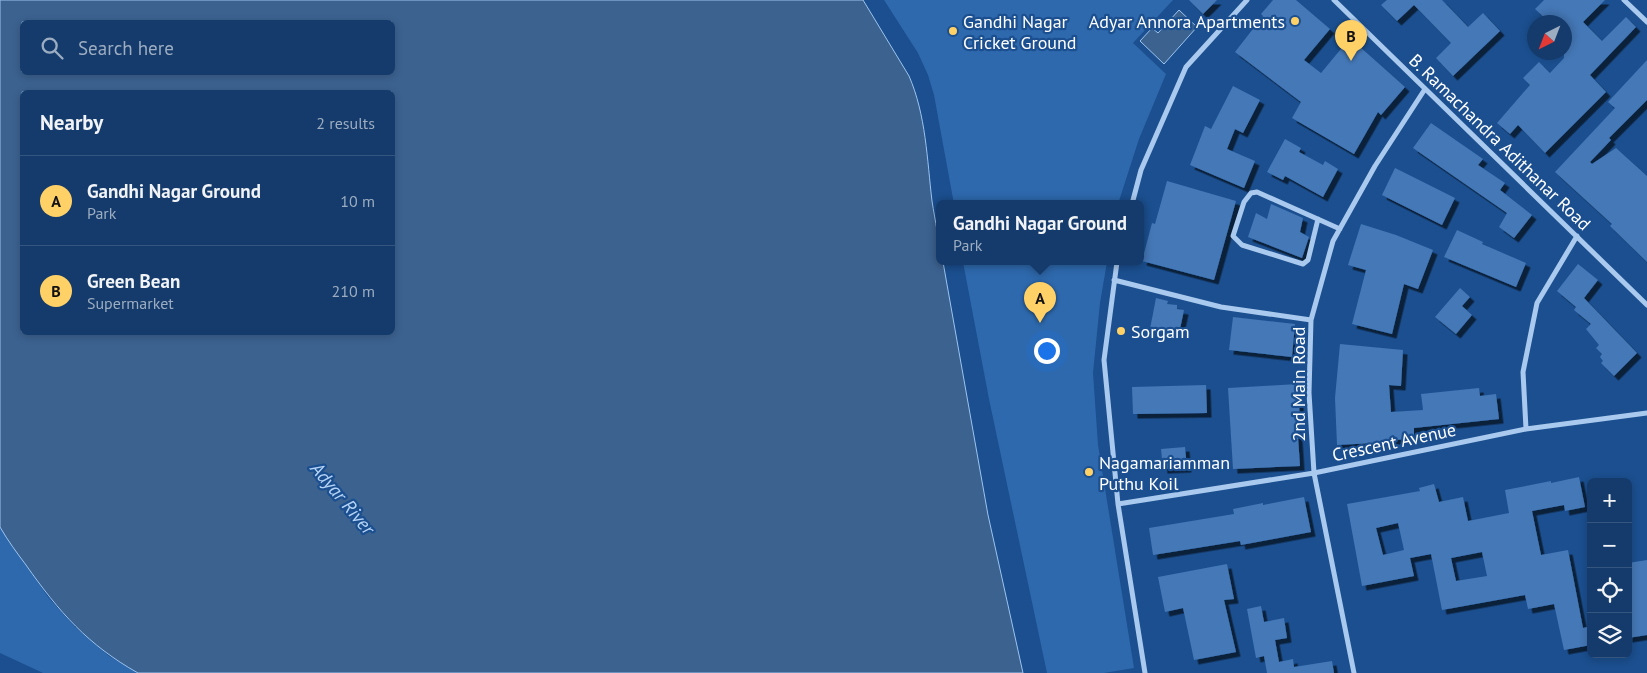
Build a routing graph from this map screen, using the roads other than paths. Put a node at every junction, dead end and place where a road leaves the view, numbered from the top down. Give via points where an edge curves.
1 (1247, 0) edge
2 (1334, 0) edge
3 (1624, 0) edge
4 (1647, 22) edge
5 (1425, 89) junction
6 (1133, 200) edge
7 (1318, 219) junction
8 (1340, 229) junction
9 (1577, 236) junction
10 (1116, 265) edge
11 (1114, 280) junction
12 (1647, 305) edge
13 (1311, 320) junction
14 (1647, 413) edge
15 (1526, 429) junction
16 (1314, 473) junction
17 (1118, 504) junction
18 (1145, 673) edge
19 (1354, 673) edge

1 - 6 street via 1186,67 1141,170
2 - 5 street, B. Ramachandra Adithanar Road
3 - 4 street
5 - 8 street, 2nd Main Road via 1375,166
5 - 9 street, B. Ramachandra Adithanar Road
7 - 7 street via 1257,192 1251,193 1244,202 1234,236 1242,245 1302,264 1308,260
7 - 8 street
8 - 13 street, 2nd Main Road via 1333,241
9 - 12 street, B. Ramachandra Adithanar Road
9 - 15 street via 1537,303 1523,372
10 - 11 street
11 - 13 street via 1221,307
11 - 17 street via 1104,360
13 - 16 street, 2nd Main Road via 1309,393
14 - 15 street, Crescent Avenue
15 - 16 street, Crescent Avenue
16 - 17 street, Crescent Avenue
16 - 19 street, 2nd Main Road
17 - 18 street

